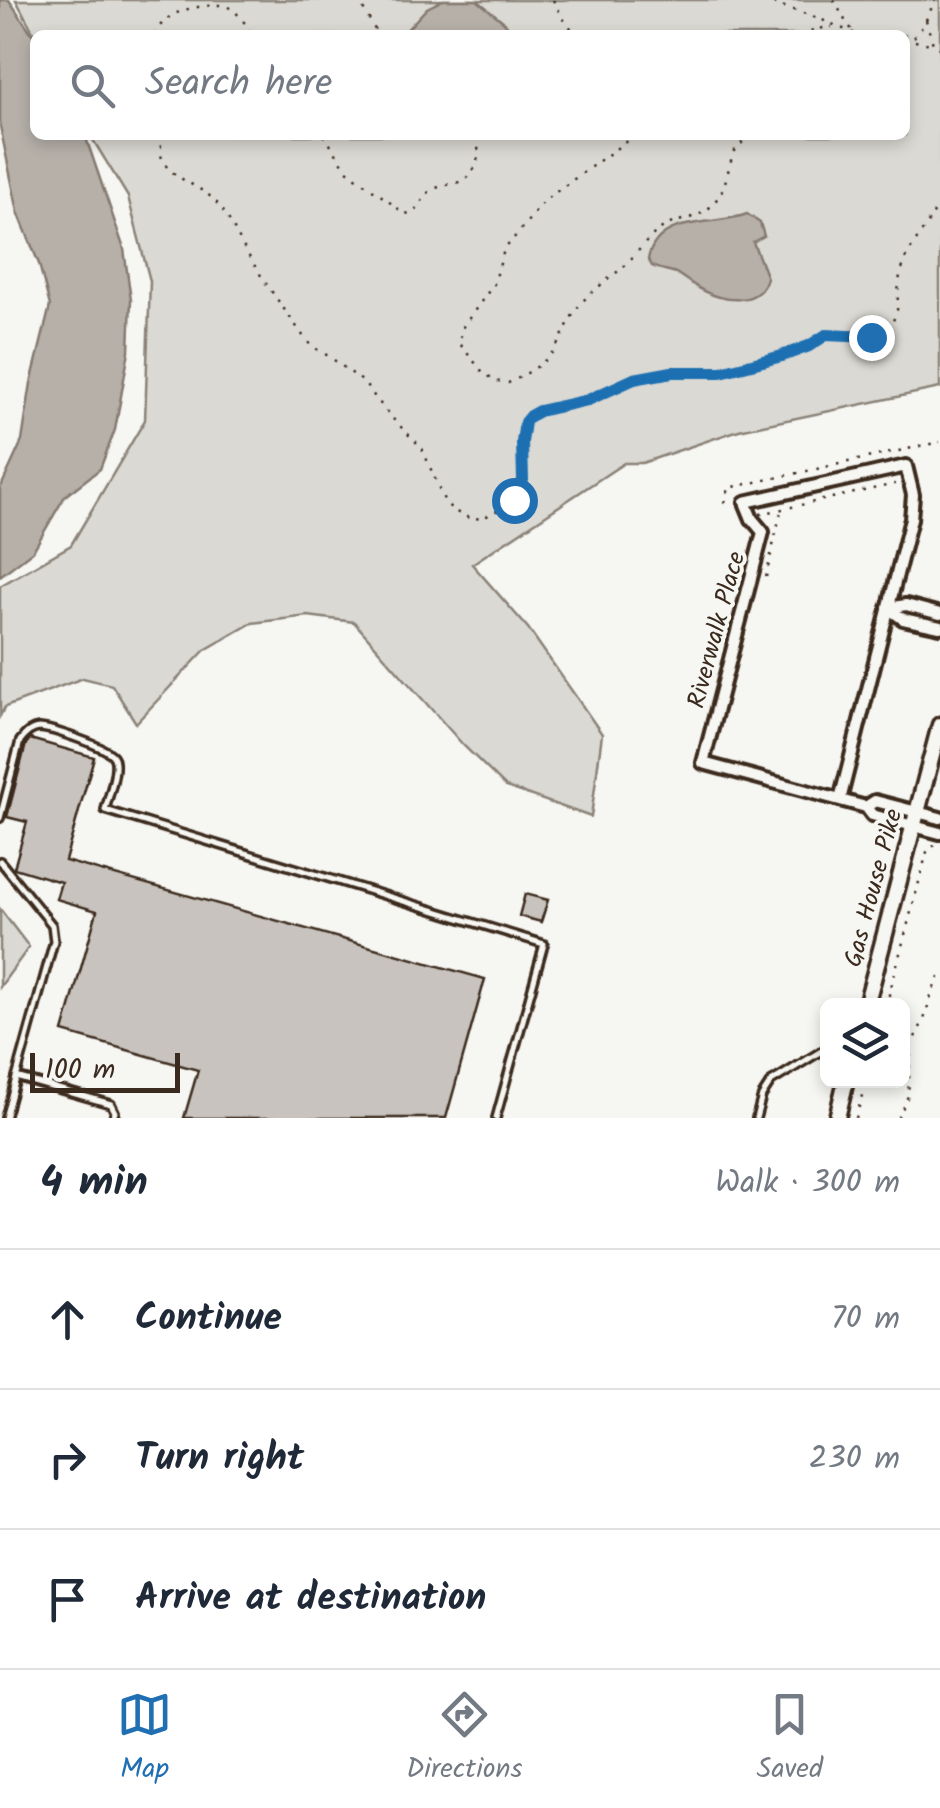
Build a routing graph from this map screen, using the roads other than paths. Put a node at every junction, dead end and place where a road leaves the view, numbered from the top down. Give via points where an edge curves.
1 (888, 608) junction
2 (940, 614) edge
3 (940, 627) edge
4 (940, 725) edge
5 (840, 800) junction
6 (0, 818) edge
7 (940, 818) edge
8 (916, 819) junction
9 (940, 833) edge
10 (0, 861) edge
11 (868, 998) edge
12 (820, 1051) edge
13 (16, 1077) junction
14 (844, 1088) edge
15 (5, 1118) edge
16 (113, 1118) edge
17 (496, 1118) edge
18 (756, 1118) edge
19 (836, 1118) edge

1 - 2 street via 906,605
1 - 3 street via 903,619
1 - 5 street, Riverwalk Place
1 - 5 street, Riverwalk Place via 911,519 906,466 745,502 763,532 702,763
4 - 8 main road, Gas House Pike
5 - 8 street, Riverwalk Place via 872,815
6 - 17 lane via 20,741 41,728 113,755 106,810 544,944
7 - 8 street
8 - 9 street
8 - 11 main road, Gas House Pike
10 - 13 lane via 52,925 54,941
12 - 18 lane via 771,1082
13 - 15 lane
13 - 16 lane via 112,1104
14 - 19 main road

